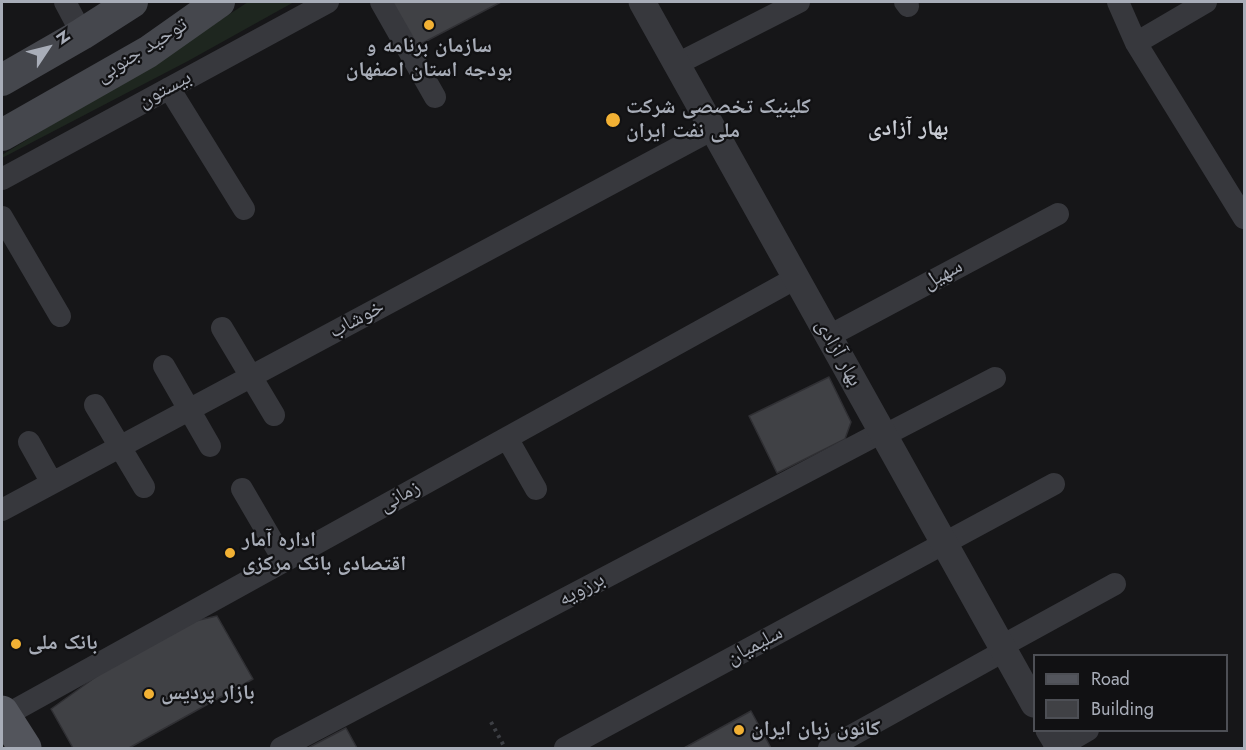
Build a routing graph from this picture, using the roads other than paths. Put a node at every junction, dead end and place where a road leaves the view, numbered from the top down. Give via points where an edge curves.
1 (65, 2) edge
2 (132, 2) edge
3 (183, 2) edge
4 (219, 2) edge
5 (328, 2) edge
6 (381, 2) edge
7 (642, 2) edge
8 (799, 2) edge
9 (1118, 2) edge
10 (1206, 2) edge
11 (82, 34) junction
12 (1136, 43) junction
13 (139, 57) junction
14 (677, 64) junction
15 (2, 80) edge
16 (169, 88) junction
17 (435, 97) dead end
18 (713, 129) junction
19 (2, 135) edge
20 (2, 179) edge
21 (1241, 204) edge
22 (244, 209) dead end
23 (1058, 214) dead end
24 (2, 217) edge
25 (796, 278) junction
26 (60, 316) dead end
27 (222, 328) dead end
28 (829, 336) junction
29 (164, 366) dead end
30 (252, 376) junction
31 (996, 378) dead end
32 (95, 405) dead end
33 (190, 409) junction
34 (274, 416) dead end
35 (883, 433) junction
36 (507, 438) junction
37 (29, 442) dead end
38 (210, 446) dead end
39 (120, 447) junction
40 (52, 483) junction
41 (1054, 484) dead end
42 (144, 487) dead end
43 (242, 489) dead end
44 (536, 489) dead end
45 (2, 510) edge
46 (945, 544) junction
47 (285, 561) junction
48 (1115, 584) dead end
49 (1003, 648) junction
50 (1033, 700) edge
51 (3, 714) edge
52 (1083, 732) edge
53 (1056, 742) edge
54 (25, 748) edge
55 (281, 748) edge
56 (565, 748) edge
57 (829, 748) edge

1 - 11 street
2 - 11 main road
3 - 13 main road via 119,46 122,57
4 - 13 main road, توحید جنوبی
5 - 16 street, بیستون
6 - 17 street
7 - 14 street, بهار آزادی
8 - 14 street
9 - 12 street
10 - 12 street
11 - 15 main road
12 - 21 street
13 - 19 main road, توحید جنوبی
14 - 18 street, بهار آزادی
16 - 20 street, بیستون
16 - 22 street
18 - 25 street, بهار آزادی
18 - 30 street, خوشاب
23 - 28 street, سهیل
24 - 26 street
25 - 28 street, بهار آزادی
25 - 36 street, زمانی
27 - 30 street
28 - 35 street, بهار آزادی
29 - 33 street
30 - 33 street, خوشاب
30 - 34 street
31 - 35 street, برزویه
32 - 39 street
33 - 38 street
33 - 39 street, خوشاب
35 - 46 street, بهار آزادی
35 - 55 street, برزویه
36 - 44 street
36 - 47 street, زمانی
37 - 40 street
39 - 40 street, خوشاب
39 - 42 street
40 - 45 street, خوشاب
41 - 46 street, سلیمیان
43 - 47 street
46 - 49 street, بهار آزادی
46 - 56 street, سلیمیان
47 - 51 street, زمانی
48 - 49 street
49 - 50 street, بهار آزادی
49 - 57 street
51 - 54 main road
52 - 53 street

